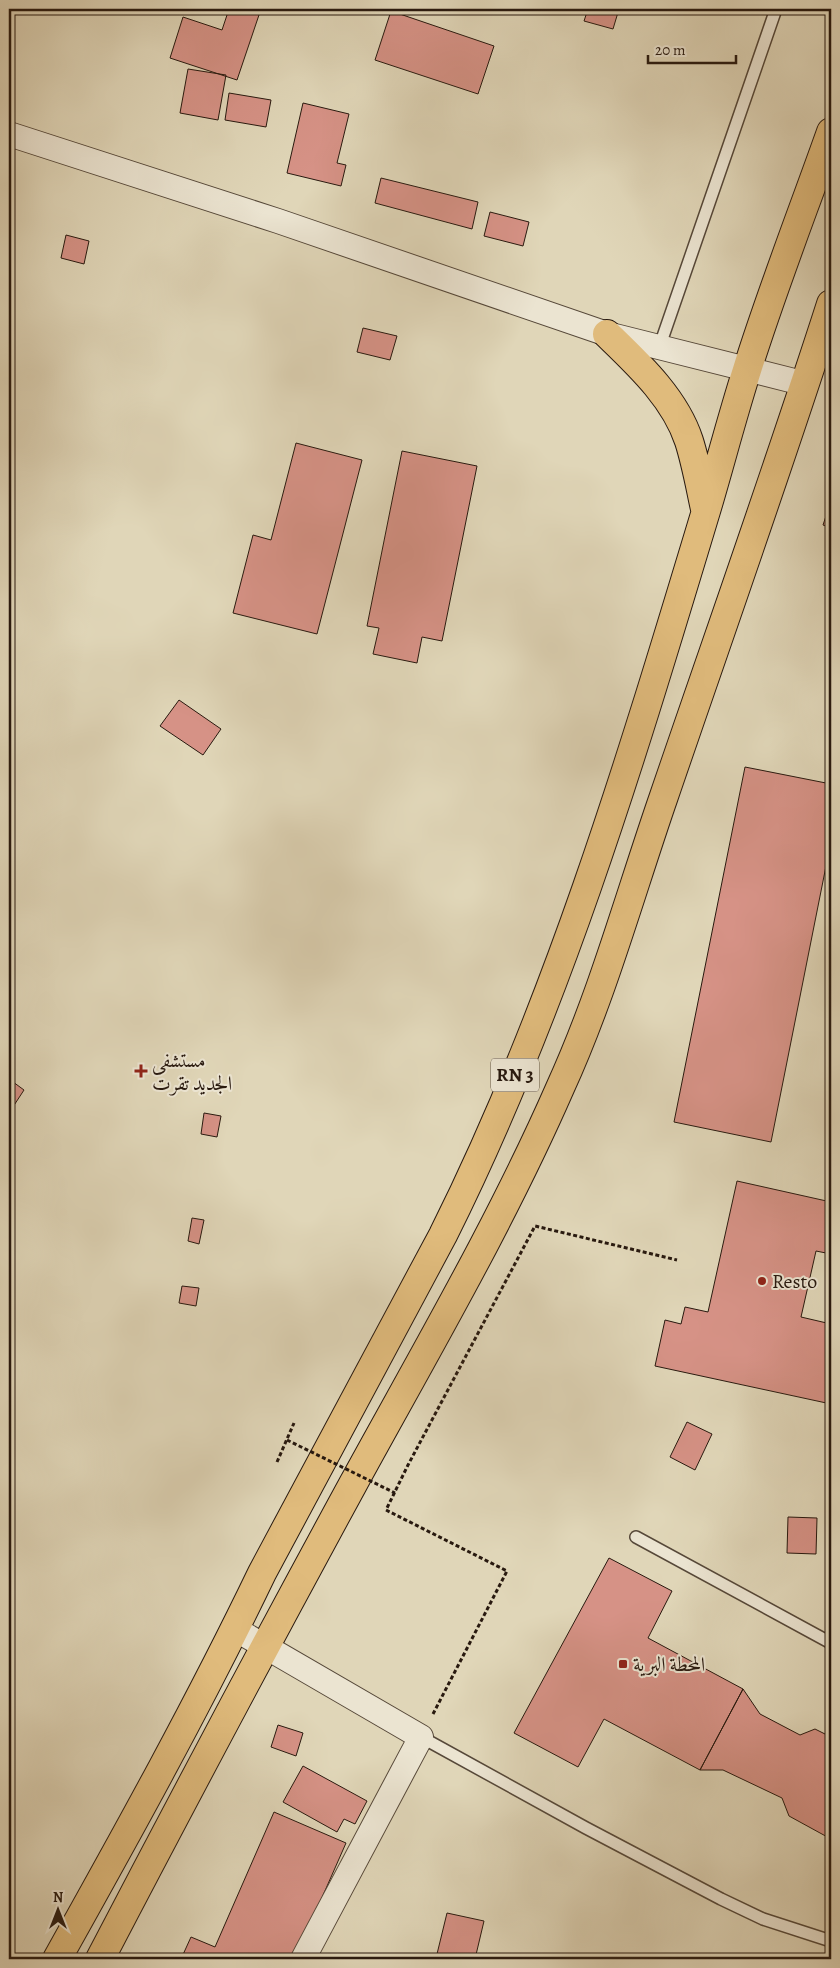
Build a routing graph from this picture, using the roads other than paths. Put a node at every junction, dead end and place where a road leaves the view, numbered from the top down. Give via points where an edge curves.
1 (776, 9) edge
2 (831, 132) edge
3 (9, 134) edge
4 (831, 304) edge
5 (607, 334) junction
6 (660, 348) junction
7 (748, 368) junction
8 (806, 384) junction
9 (706, 510) junction
10 (636, 1537) dead end
11 (235, 1629) junction
12 (831, 1643) edge
13 (264, 1646) junction
14 (421, 1737) junction
15 (831, 1941) edge
16 (58, 1959) edge
17 (100, 1959) edge
18 (303, 1959) edge

1 - 6 lane
2 - 7 highway, RN 3
3 - 5 street via 287,224
4 - 8 highway, RN 3
5 - 6 street
5 - 9 highway via 635,361 679,418 689,440
6 - 7 street
7 - 8 street
7 - 9 highway, RN 3
8 - 13 highway, RN 3 via 656,819 607,972 562,1085 482,1249
9 - 11 highway, RN 3 via 620,790 563,953 513,1080 468,1185 262,1572
10 - 12 lane
11 - 13 street
11 - 16 highway, RN 3
13 - 14 street
13 - 17 highway, RN 3
14 - 15 lane via 721,1899 762,1919
14 - 18 street

